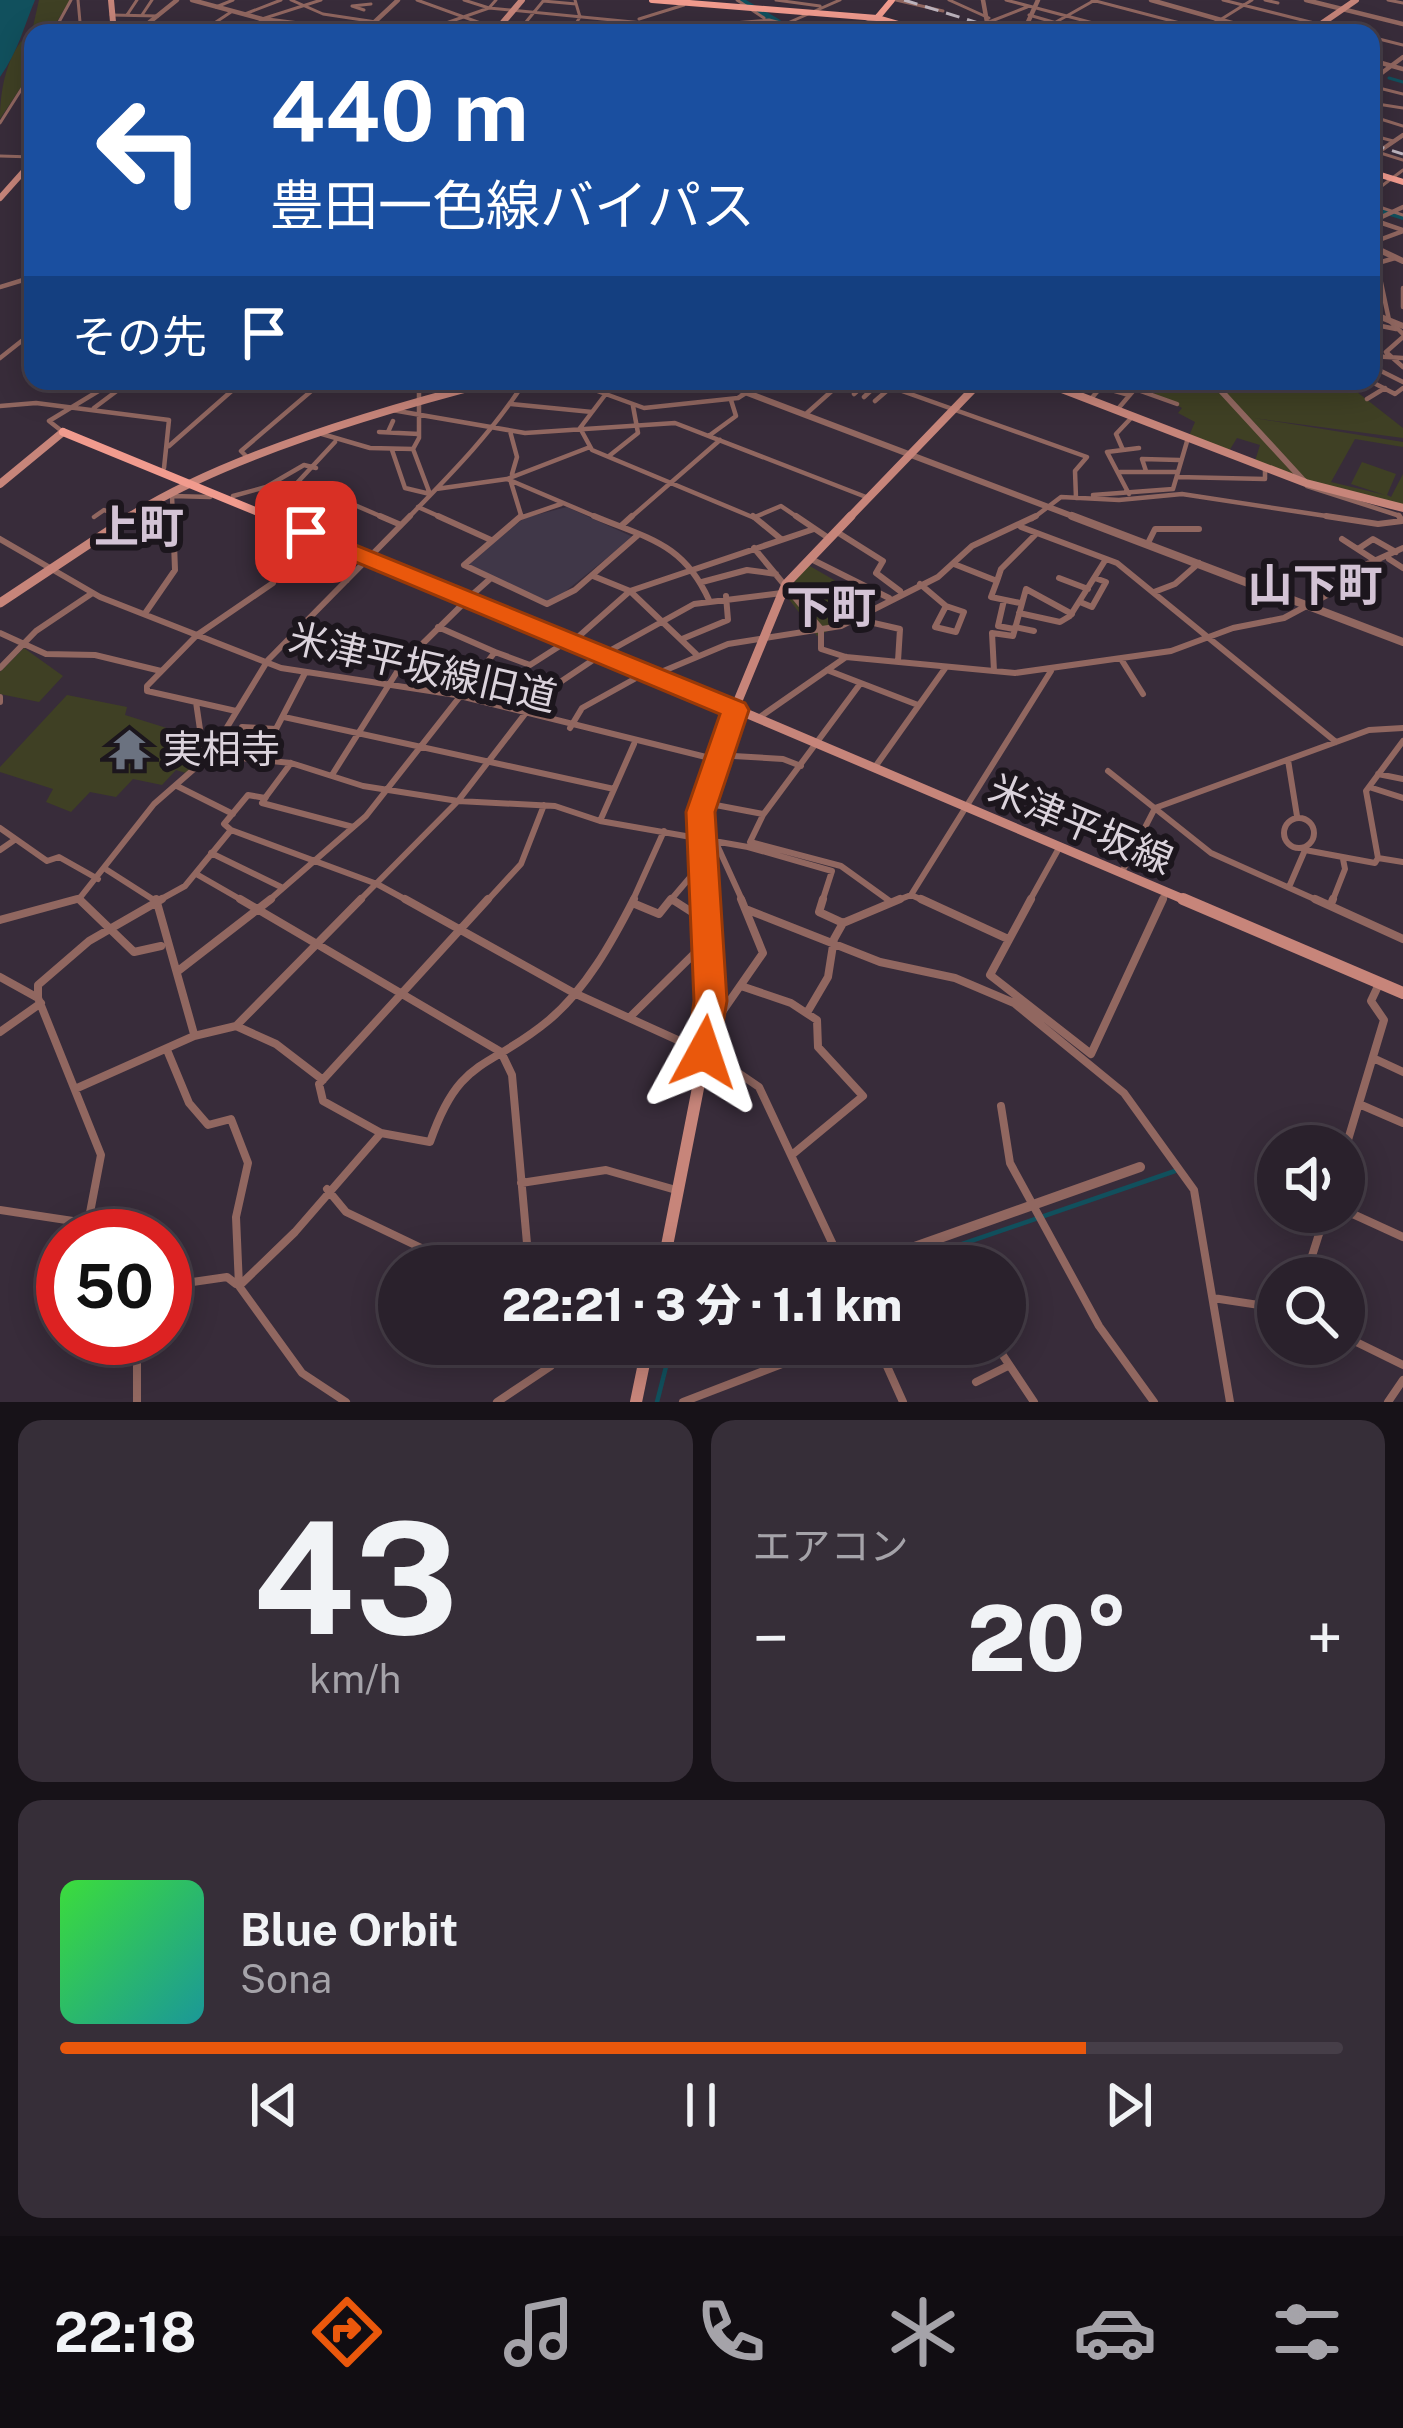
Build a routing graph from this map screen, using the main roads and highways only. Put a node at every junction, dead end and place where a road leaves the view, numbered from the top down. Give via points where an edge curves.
1 (522, 0) edge
2 (652, 0) edge
3 (894, 0) edge
4 (1356, 0) edge
5 (671, 1) edge
6 (686, 3) edge
7 (878, 18) junction
8 (501, 24) edge
9 (899, 24) edge
10 (1322, 24) edge
11 (24, 170) edge
12 (0, 199) edge
13 (459, 390) edge
14 (972, 390) edge
15 (1064, 390) edge
16 (63, 432) joint
17 (79, 438) junction
18 (189, 482) junction
19 (0, 484) edge
20 (1402, 517) edge
21 (310, 530) junction
22 (0, 603) edge
23 (606, 652) junction
24 (700, 693) junction
25 (736, 710) junction
26 (1402, 988) edge
27 (667, 1245) edge
28 (645, 1365) edge
29 (635, 1402) edge

1 - 8 main road
2 - 5 main road
3 - 7 main road
4 - 10 main road
5 - 6 main road
6 - 7 main road
7 - 9 main road
11 - 12 main road
13 - 18 main road
14 - 25 main road via 784,588
15 - 20 main road
16 - 17 main road
16 - 19 main road
17 - 18 main road
17 - 18 main road
18 - 21 main road
18 - 21 main road
18 - 22 main road
21 - 23 main road
23 - 24 main road
23 - 24 main road
24 - 25 main road
25 - 26 main road, 米津平坂線
25 - 27 main road via 701,807 710,1027
28 - 29 main road

